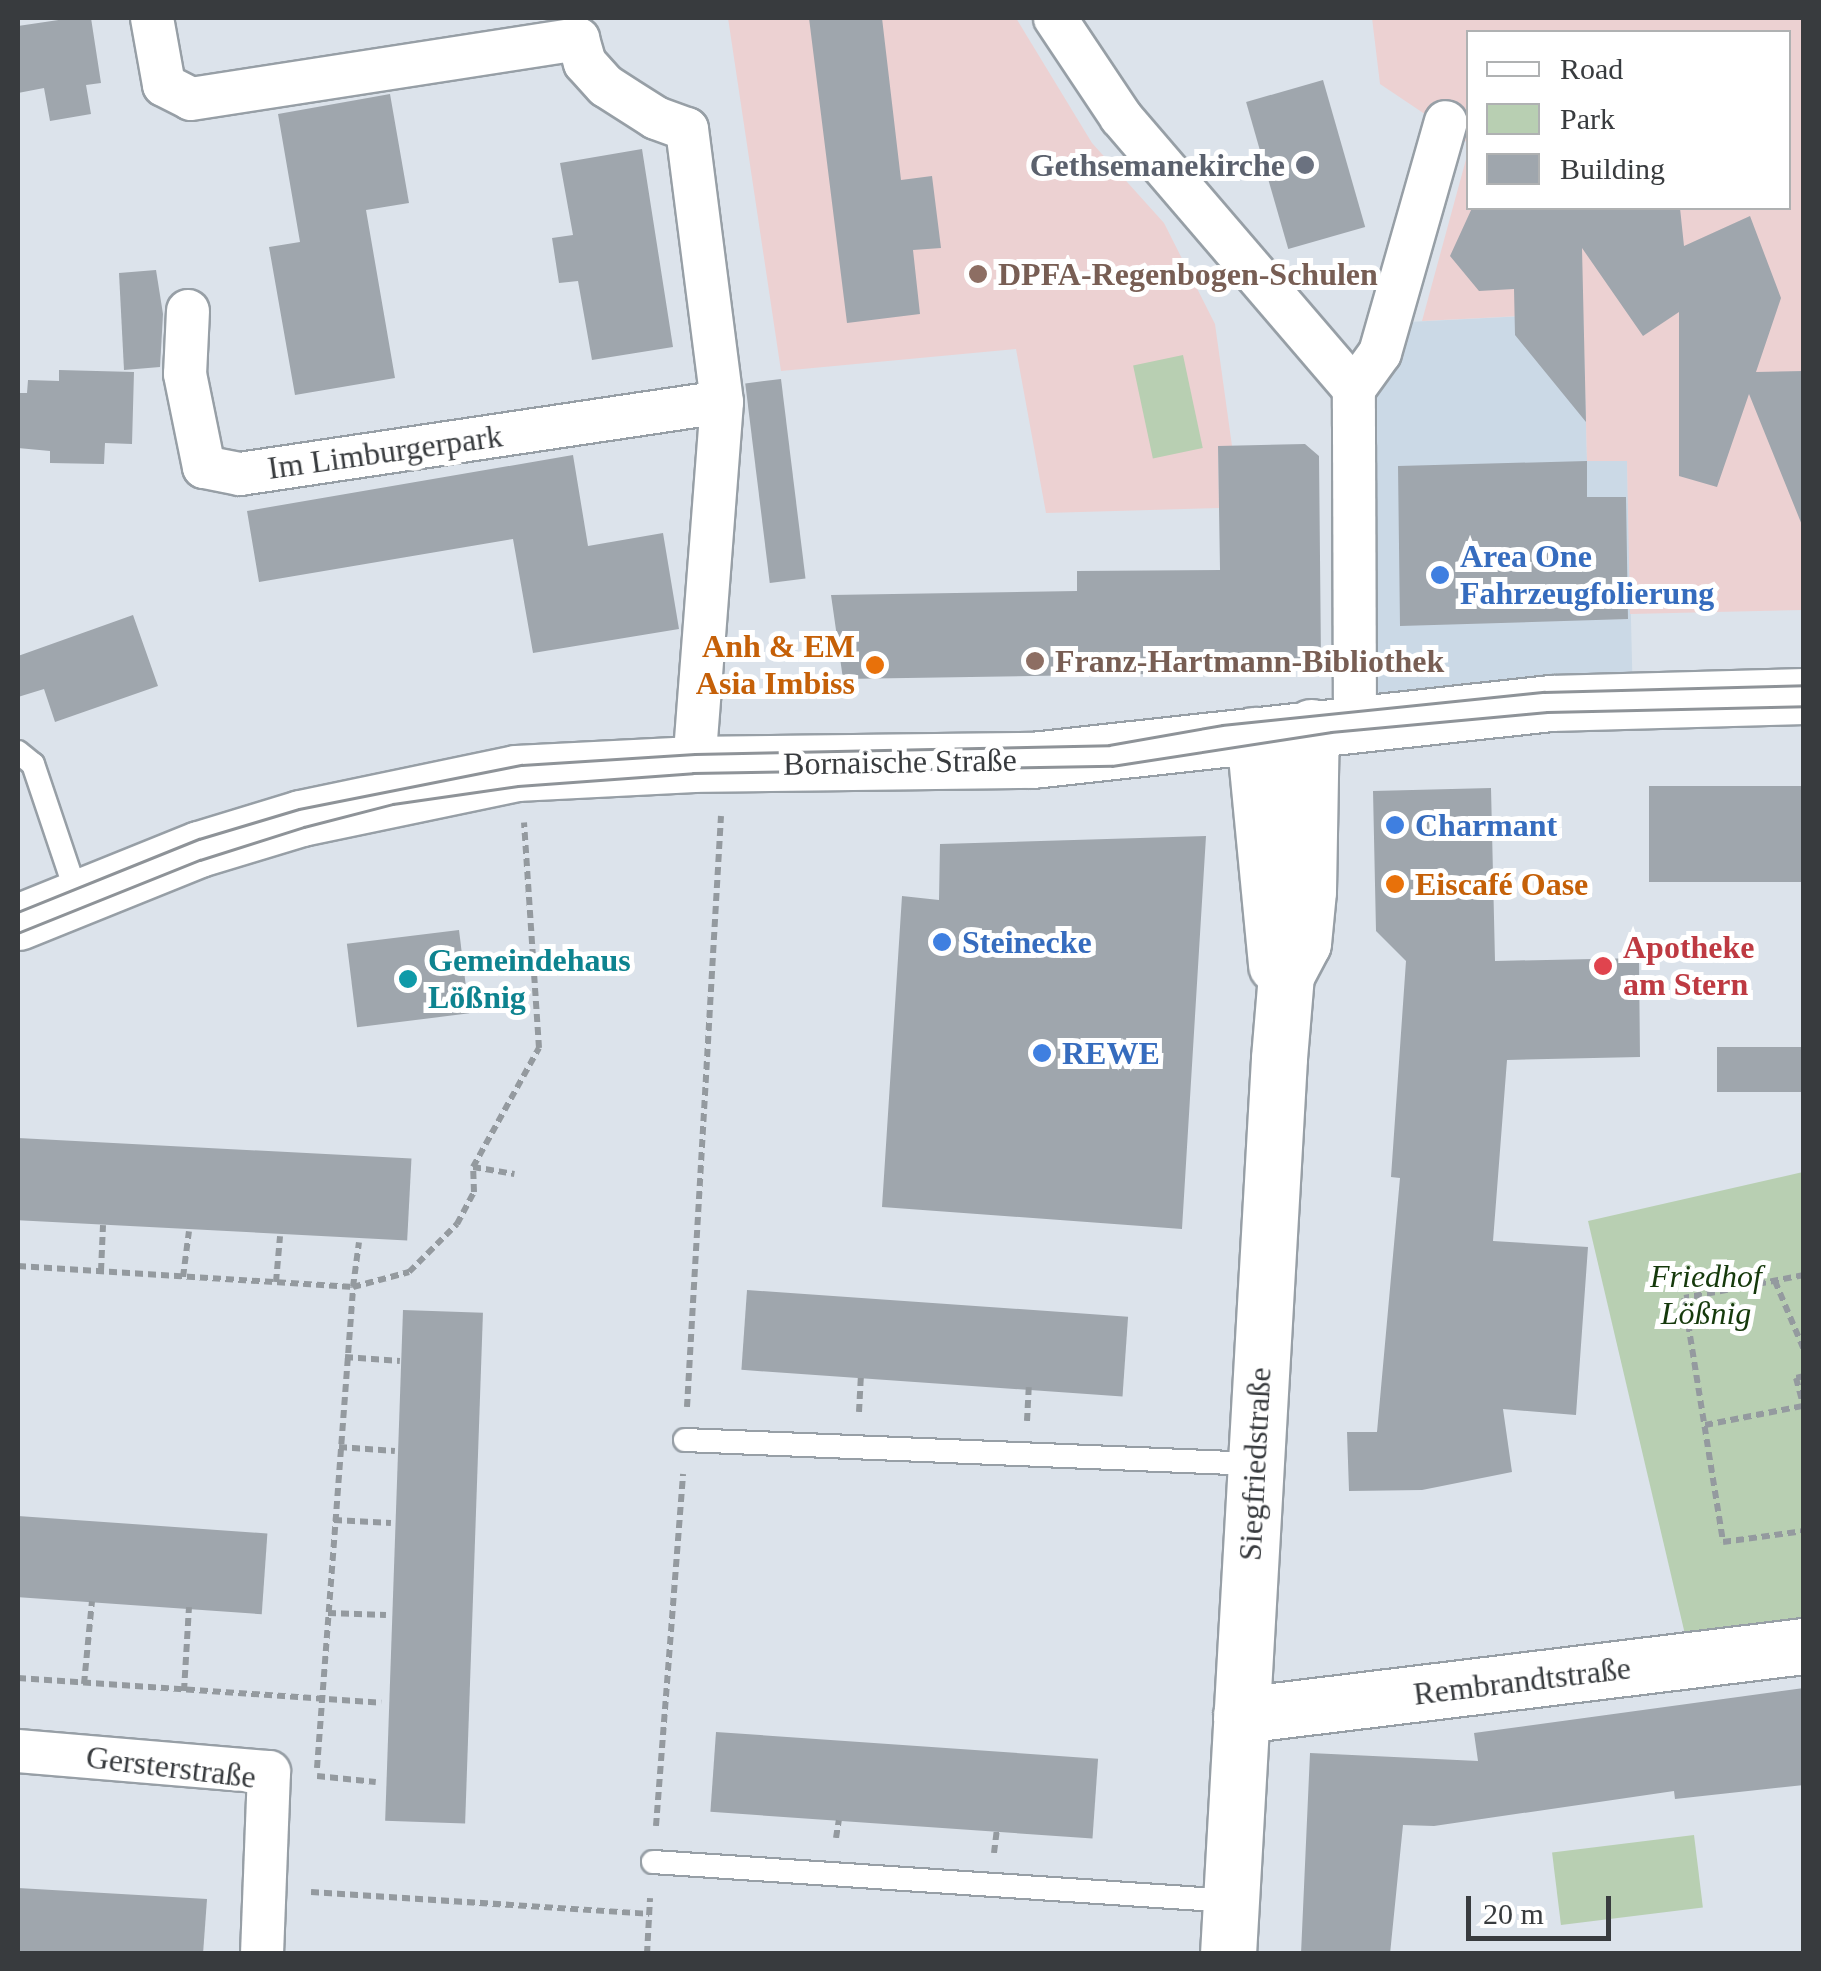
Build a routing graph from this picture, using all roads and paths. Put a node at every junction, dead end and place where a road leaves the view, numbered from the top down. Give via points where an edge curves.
1 (152, 18) edge
2 (1055, 18) edge
3 (578, 28) edge
4 (1446, 122) dead end
5 (188, 311) dead end
6 (1354, 388) junction
7 (722, 402) junction
8 (1804, 696) edge
9 (1333, 724) junction
10 (1254, 735) junction
11 (18, 752) edge
12 (709, 764) junction
13 (516, 773) junction
14 (78, 898) junction
15 (18, 922) edge
16 (1286, 975) junction
17 (472, 1167) junction
18 (514, 1174) dead end
19 (103, 1225) dead end
20 (189, 1231) dead end
21 (280, 1236) dead end
22 (359, 1242) dead end
23 (18, 1266) edge
24 (101, 1271) junction
25 (1804, 1275) edge
26 (183, 1276) junction
27 (1775, 1281) junction
28 (276, 1282) junction
29 (353, 1287) junction
30 (1804, 1350) edge
31 (345, 1357) junction
32 (400, 1361) dead end
33 (1804, 1376) edge
34 (1803, 1407) edge
35 (1705, 1425) junction
36 (686, 1440) junction
37 (339, 1446) junction
38 (395, 1451) dead end
39 (1256, 1464) junction
40 (334, 1520) junction
41 (391, 1523) dead end
42 (1804, 1531) edge
43 (92, 1601) dead end
44 (189, 1607) dead end
45 (328, 1613) junction
46 (386, 1614) dead end
47 (1804, 1646) edge
48 (18, 1678) edge
49 (84, 1684) junction
50 (184, 1691) junction
51 (322, 1699) junction
52 (381, 1703) dead end
53 (1241, 1716) junction
54 (18, 1750) edge
55 (269, 1772) junction
56 (317, 1776) junction
57 (376, 1782) dead end
58 (653, 1862) junction
59 (265, 1889) junction
60 (649, 1914) junction
61 (1230, 1927) edge
62 (262, 1954) edge
63 (647, 1954) edge

1 - 3 street via 164,85 190,99
2 - 6 street via 1122,118
3 - 7 street via 585,62 606,86 687,128
4 - 6 street via 1380,353
5 - 7 street, Im Limburgerpark via 185,374 204,467 240,474
6 - 9 street
7 - 12 street
8 - 9 main road, Bornaische Straße via 1551,703
9 - 10 main road, Bornaische Straße
9 - 16 main road, Siegfriedstraße via 1305,926 1296,964
10 - 12 main road, Bornaische Straße via 1032,760
10 - 16 main road, Siegfriedstraße via 1270,946
11 - 14 lane via 33,764
12 - 13 main road, Bornaische Straße
12 - 36 path
13 - 14 main road, Bornaische Straße via 301,818
13 - 17 path via 539,1048
14 - 15 main road, Bornaische Straße
16 - 39 main road, Siegfriedstraße
17 - 18 path
17 - 29 path via 474,1192 457,1224 409,1272
19 - 24 path
20 - 26 path
21 - 28 path
22 - 29 path
23 - 24 path
24 - 26 path
25 - 27 path
26 - 28 path
27 - 30 path
27 - 35 path via 1684,1298
28 - 29 path
29 - 31 path
31 - 32 path
31 - 37 path
33 - 34 path via 1796,1378
34 - 35 path
35 - 42 path via 1724,1542
36 - 39 lane
36 - 58 path
37 - 38 path
37 - 40 path
39 - 53 main road, Siegfriedstraße
40 - 41 path
40 - 45 path
43 - 49 path
44 - 50 path
45 - 46 path
45 - 51 path
47 - 53 main road, Rembrandtstraße
48 - 49 path
49 - 50 path
50 - 51 path
51 - 52 path
51 - 56 path
53 - 61 main road, Siegfriedstraße
54 - 55 street, Gersterstraße
55 - 56 path
55 - 59 street, Gersterstraße
56 - 57 path
58 - 60 path
58 - 61 lane
59 - 60 path
59 - 62 street, Gersterstraße
60 - 63 path

